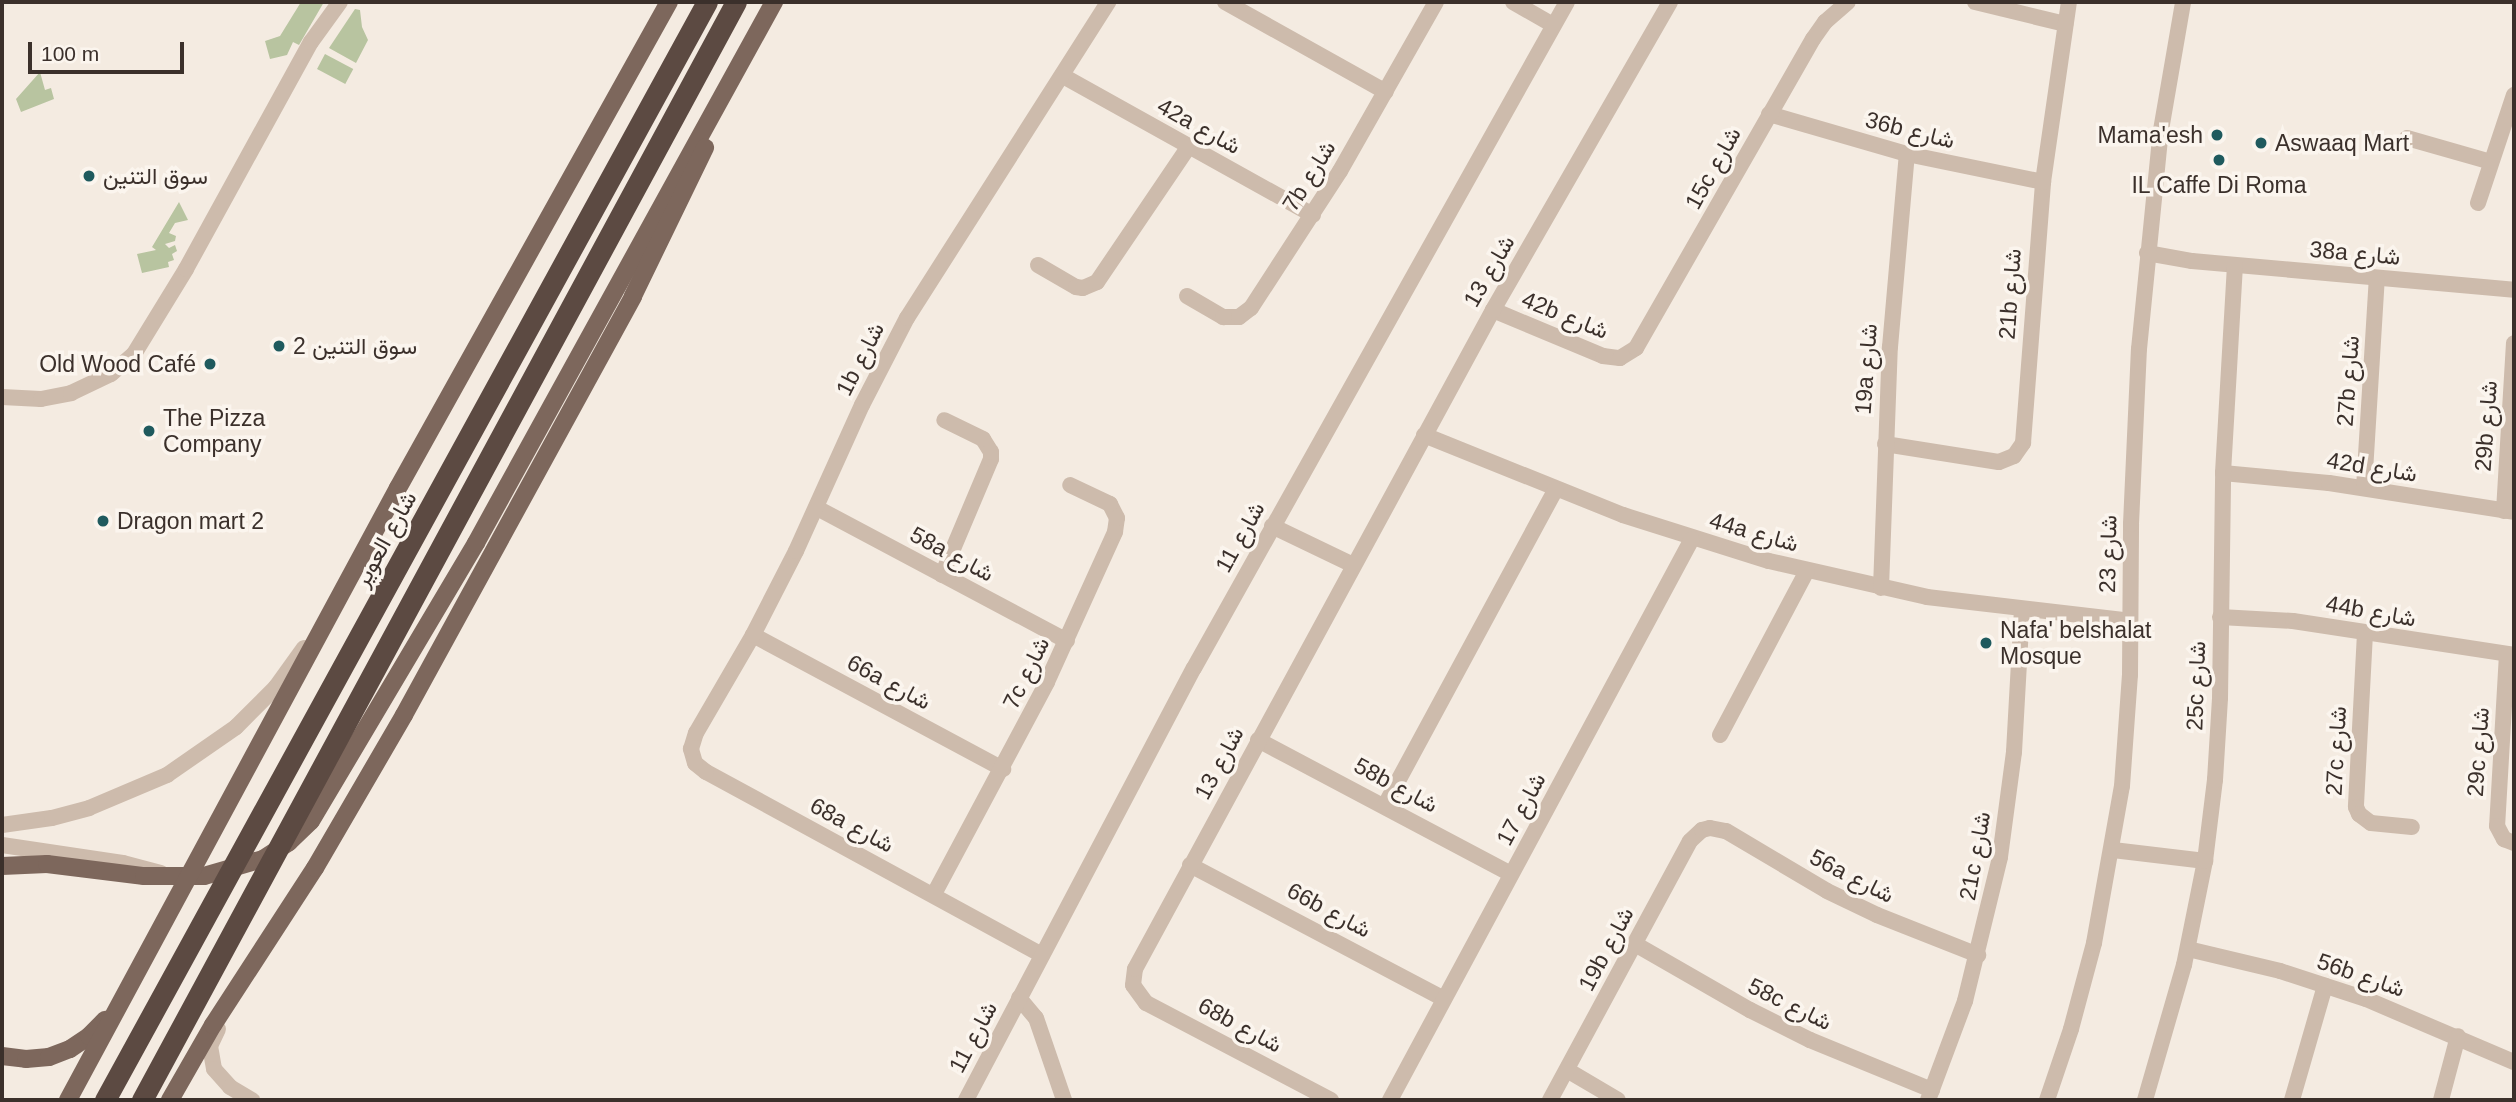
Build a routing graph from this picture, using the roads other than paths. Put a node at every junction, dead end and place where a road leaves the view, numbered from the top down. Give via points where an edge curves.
1 (340, 2) edge
2 (668, 2) edge
3 (707, 2) edge
4 (736, 2) edge
5 (1108, 2) edge
6 (1225, 2) edge
7 (1436, 2) edge
8 (1513, 2) edge
9 (1521, 2) edge
10 (1567, 2) edge
11 (1670, 2) edge
12 (1848, 2) edge
13 (1975, 2) edge
14 (2069, 2) edge
15 (2183, 2) edge
16 (772, 5) edge
17 (1555, 21) junction
18 (2065, 24) junction
19 (1063, 76) junction
20 (1386, 92) junction
21 (2514, 95) edge
22 (1769, 114) junction
23 (2407, 138) dead end
24 (1189, 146) junction
25 (1907, 154) junction
26 (2491, 162) junction
27 (2043, 182) junction
28 (2478, 203) dead end
29 (1313, 215) junction
30 (2147, 258) junction
31 (1038, 265) dead end
32 (2235, 265) junction
33 (2377, 278) junction
34 (2514, 290) edge
35 (1187, 296) dead end
36 (1493, 310) junction
37 (2514, 343) edge
38 (1620, 358) joint
39 (2, 397) edge
40 (944, 420) dead end
41 (1424, 435) junction
42 (1885, 444) junction
43 (2223, 472) junction
44 (1070, 485) dead end
45 (2364, 488) junction
46 (1555, 490) junction
47 (817, 508) junction
48 (2509, 512) edge
49 (1274, 522) junction
50 (1692, 539) junction
51 (1353, 565) junction
52 (1807, 571) junction
53 (942, 575) junction
54 (1881, 588) junction
55 (343, 592) junction
56 (2022, 610) junction
57 (2130, 616) junction
58 (2220, 617) junction
59 (2365, 633) junction
60 (753, 635) junction
61 (1067, 641) junction
62 (2511, 655) edge
63 (1720, 735) dead end
64 (1258, 740) junction
65 (692, 757) joint
66 (1003, 769) junction
67 (1385, 804) junction
68 (2, 825) edge
69 (2412, 827) dead end
70 (1710, 828) joint
71 (2514, 843) edge
72 (2, 845) edge
73 (2114, 846) junction
74 (2205, 861) junction
75 (1191, 865) junction
76 (2, 866) edge
77 (1511, 874) junction
78 (173, 876) junction
79 (934, 894) junction
80 (1635, 944) junction
81 (2188, 949) junction
82 (1044, 952) junction
83 (1978, 955) junction
84 (135, 977) junction
85 (245, 979) junction
86 (1133, 985) joint
87 (2325, 986) junction
88 (1020, 998) junction
89 (1444, 999) junction
90 (2458, 1036) junction
91 (2, 1056) edge
92 (2514, 1062) edge
93 (1567, 1070) junction
94 (1930, 1095) edge
95 (68, 1100) edge
96 (105, 1100) edge
97 (142, 1100) edge
98 (170, 1100) edge
99 (252, 1100) edge
100 (966, 1100) edge
101 (1064, 1100) edge
102 (1331, 1100) edge
103 (1390, 1100) edge
104 (1550, 1100) edge
105 (1618, 1100) edge
106 (2047, 1100) edge
107 (2144, 1100) edge
108 (2292, 1100) edge
109 (2441, 1100) edge

1 - 39 street via 303,56 134,354 105,378 71,393 41,399
2 - 55 main road
3 - 96 highway, شارع العوير
4 - 97 highway
5 - 19 street, 1b شارع
6 - 20 street
7 - 20 street, 7b شارع
8 - 17 street
9 - 17 street
10 - 17 street, شارع 11
11 - 36 street, شارع 13
12 - 22 street, 15c شارع via 1813,38
13 - 18 street
14 - 18 street, 21b شارع
15 - 30 street, شارع 23 via 2161,130
16 - 78 main road via 476,543 329,796 311,821 263,859 204,876
16 - 85 main road via 633,296 404,715
17 - 49 street, شارع 11
18 - 27 street, 21b شارع
19 - 24 street, 42a شارع
19 - 47 street, 1b شارع via 907,318
20 - 29 street, 7b شارع
21 - 26 street
22 - 25 street, 36b شارع
22 - 38 street, 15c شارع via 1641,341
23 - 26 street
24 - 29 street, 42a شارع
24 - 31 street via 1097,282 1076,286
25 - 27 street, 36b شارع
25 - 42 street, 19a شارع
26 - 28 street
27 - 42 street, 21b شارع via 2024,435 2019,450 2007,460 1992,462
29 - 35 street, 7b شارع via 1246,313 1223,317
30 - 32 street, 38a شارع
30 - 57 street, شارع 23 via 2134,432
32 - 33 street, 38a شارع
32 - 43 street, 25c شارع
33 - 34 street, 38a شارع
33 - 45 street, 27b شارع
36 - 38 street, 42b شارع via 1594,354
36 - 41 street, شارع 13
37 - 48 street, 29b شارع
40 - 53 street via 983,439 990,459
41 - 46 street, 44a شارع
41 - 51 street, شارع 13
42 - 54 street, 19a شارع
43 - 45 street, 42d شارع
43 - 58 street, 25c شارع
44 - 61 street, 7c شارع via 1110,505 1117,525
45 - 48 street, 42d شارع
46 - 50 street, 44a شارع
46 - 67 street
47 - 53 street, 58a شارع
47 - 60 street, 1b شارع
49 - 51 street
49 - 82 street, شارع 11
50 - 52 street, 44a شارع
50 - 77 street, شارع 17
51 - 64 street, شارع 13
52 - 54 street, 44a شارع
52 - 63 street
53 - 61 street, 58a شارع
54 - 56 street, 44a شارع
55 - 68 street via 276,687 236,726 191,760 107,802 52,818
55 - 84 main road
56 - 57 street, 44a شارع
56 - 83 street, 21c شارع via 2008,804
57 - 73 street, شارع 23 via 2127,730
58 - 59 street, 44b شارع via 2293,621
58 - 74 street, 25c شارع via 2215,780
59 - 62 street, 44b شارع
59 - 69 street, 27c شارع via 2356,807 2371,823
60 - 65 street, 1b شارع via 696,733
60 - 66 street, 66a شارع
61 - 66 street, 7c شارع
62 - 71 street, 29c شارع via 2497,825 2504,839
64 - 67 street, 58b شارع
64 - 75 street, شارع 13
65 - 79 street, 68a شارع via 706,772
66 - 79 street, 7c شارع
67 - 77 street, 58b شارع
70 - 80 street, 19b شارع via 1690,841
70 - 83 street, 56a شارع via 1726,831 1877,915
72 - 78 street via 123,863
73 - 74 street
73 - 106 street, شارع 23 via 2084,984
74 - 81 street, 25c شارع
75 - 86 street, شارع 13 via 1139,962
75 - 89 street, 66b شارع
76 - 78 main road via 47,864
77 - 89 street, شارع 17
79 - 82 street, 68a شارع
80 - 93 street, 19b شارع
80 - 94 street, 58c شارع via 1738,1004
81 - 87 street, 56b شارع
81 - 107 street, 25c شارع
82 - 88 street, شارع 11
83 - 94 street, 21c شارع
84 - 91 main road via 105,1020 70,1049 49,1057
84 - 95 main road
85 - 98 main road
85 - 99 street via 214,1037 211,1058 221,1079
86 - 102 street, 68b شارع via 1146,1003
87 - 90 street, 56b شارع
87 - 108 street
88 - 100 street, شارع 11
88 - 101 street via 1036,1018
89 - 103 street, شارع 17
90 - 92 street, 56b شارع
90 - 109 street
93 - 104 street, 19b شارع
93 - 105 street

